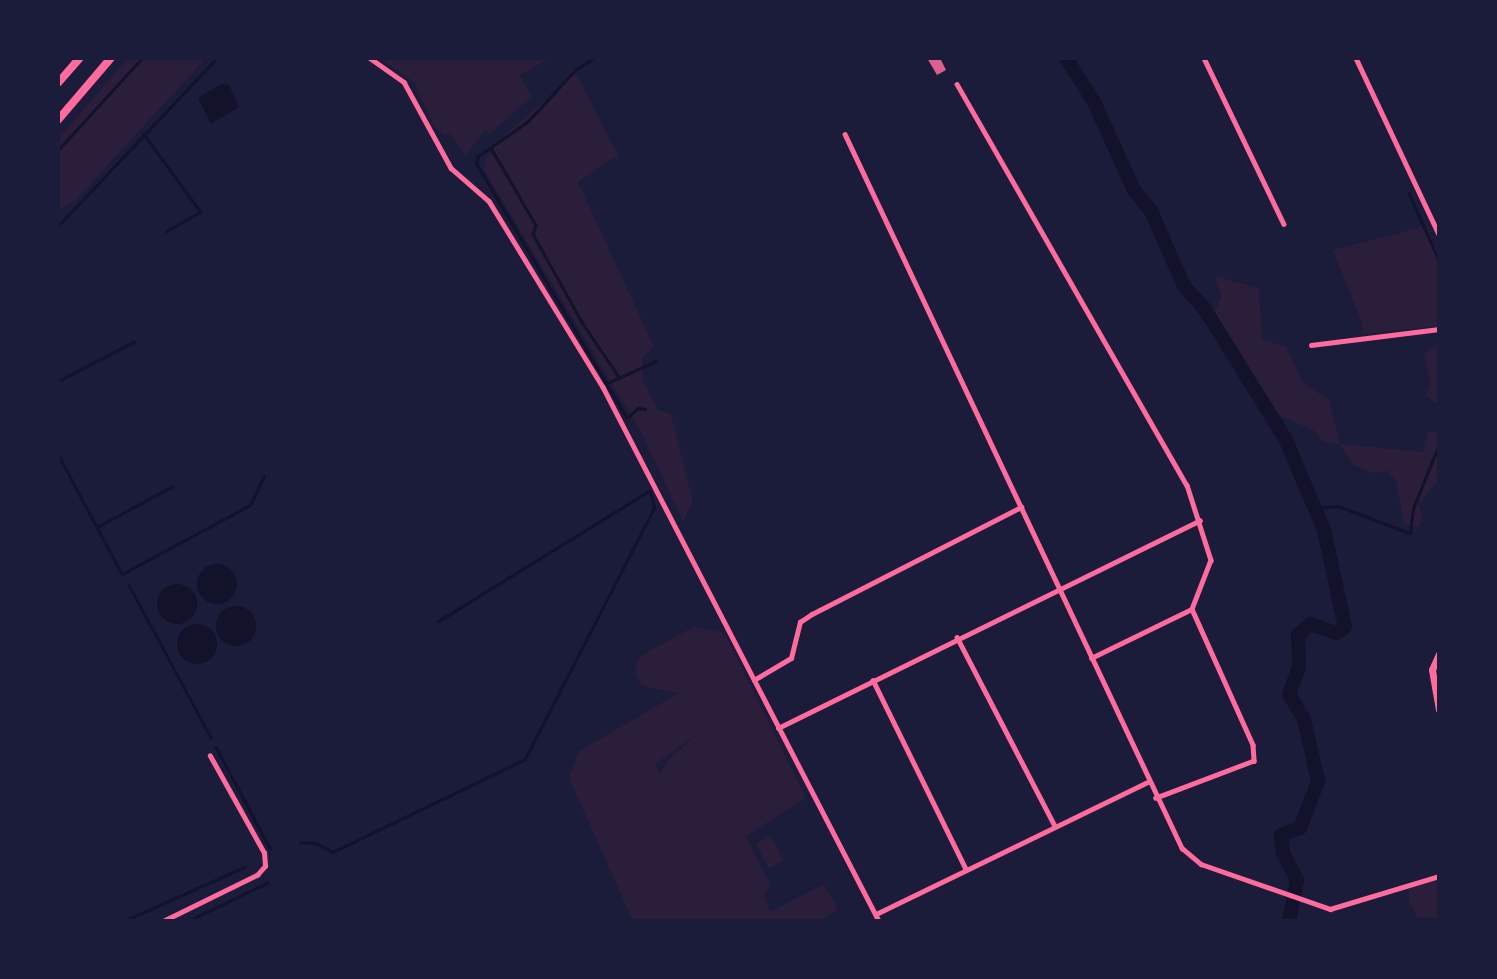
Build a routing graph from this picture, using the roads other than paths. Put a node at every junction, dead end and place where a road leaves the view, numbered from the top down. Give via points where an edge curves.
1 (79, 58) edge
2 (111, 58) edge
3 (370, 58) edge
4 (1205, 58) edge
5 (1356, 58) edge
6 (58, 83) edge
7 (957, 84) dead end
8 (58, 120) edge
9 (845, 134) dead end
10 (1284, 224) dead end
11 (1439, 234) edge
12 (1439, 329) edge
13 (1311, 345) dead end
14 (1021, 508) junction
15 (1199, 520) junction
16 (1059, 589) junction
17 (1192, 609) junction
18 (957, 637) junction
19 (1439, 654) edge
20 (1091, 658) junction
21 (1439, 671) edge
22 (754, 680) junction
23 (873, 680) junction
24 (1434, 682) junction
25 (1439, 709) edge
26 (778, 728) junction
27 (210, 756) dead end
28 (1148, 782) junction
29 (1156, 799) junction
30 (1055, 826) junction
31 (966, 869) junction
32 (1439, 876) edge
33 (876, 914) junction
34 (163, 921) edge
35 (879, 921) edge

1 - 6 highway
2 - 8 highway
3 - 22 street via 404,82 445,159 489,201 597,377
4 - 10 street
5 - 11 street
7 - 15 street via 1187,485
9 - 14 street
12 - 13 street
14 - 16 street
14 - 22 street via 812,614 800,622 791,658
15 - 16 street
15 - 17 street via 1211,560
16 - 18 street
16 - 20 street
17 - 20 street
17 - 29 street via 1253,745 1254,761
18 - 23 street
18 - 30 street
19 - 24 main road via 1432,670
20 - 28 street
21 - 24 main road
22 - 26 street
23 - 26 street
23 - 31 street
24 - 25 main road
26 - 33 street
27 - 34 street via 264,853 265,866 257,876
28 - 29 street
28 - 30 street
29 - 32 street via 1191,857 1307,901 1340,907
30 - 31 street
31 - 33 street
33 - 35 street

